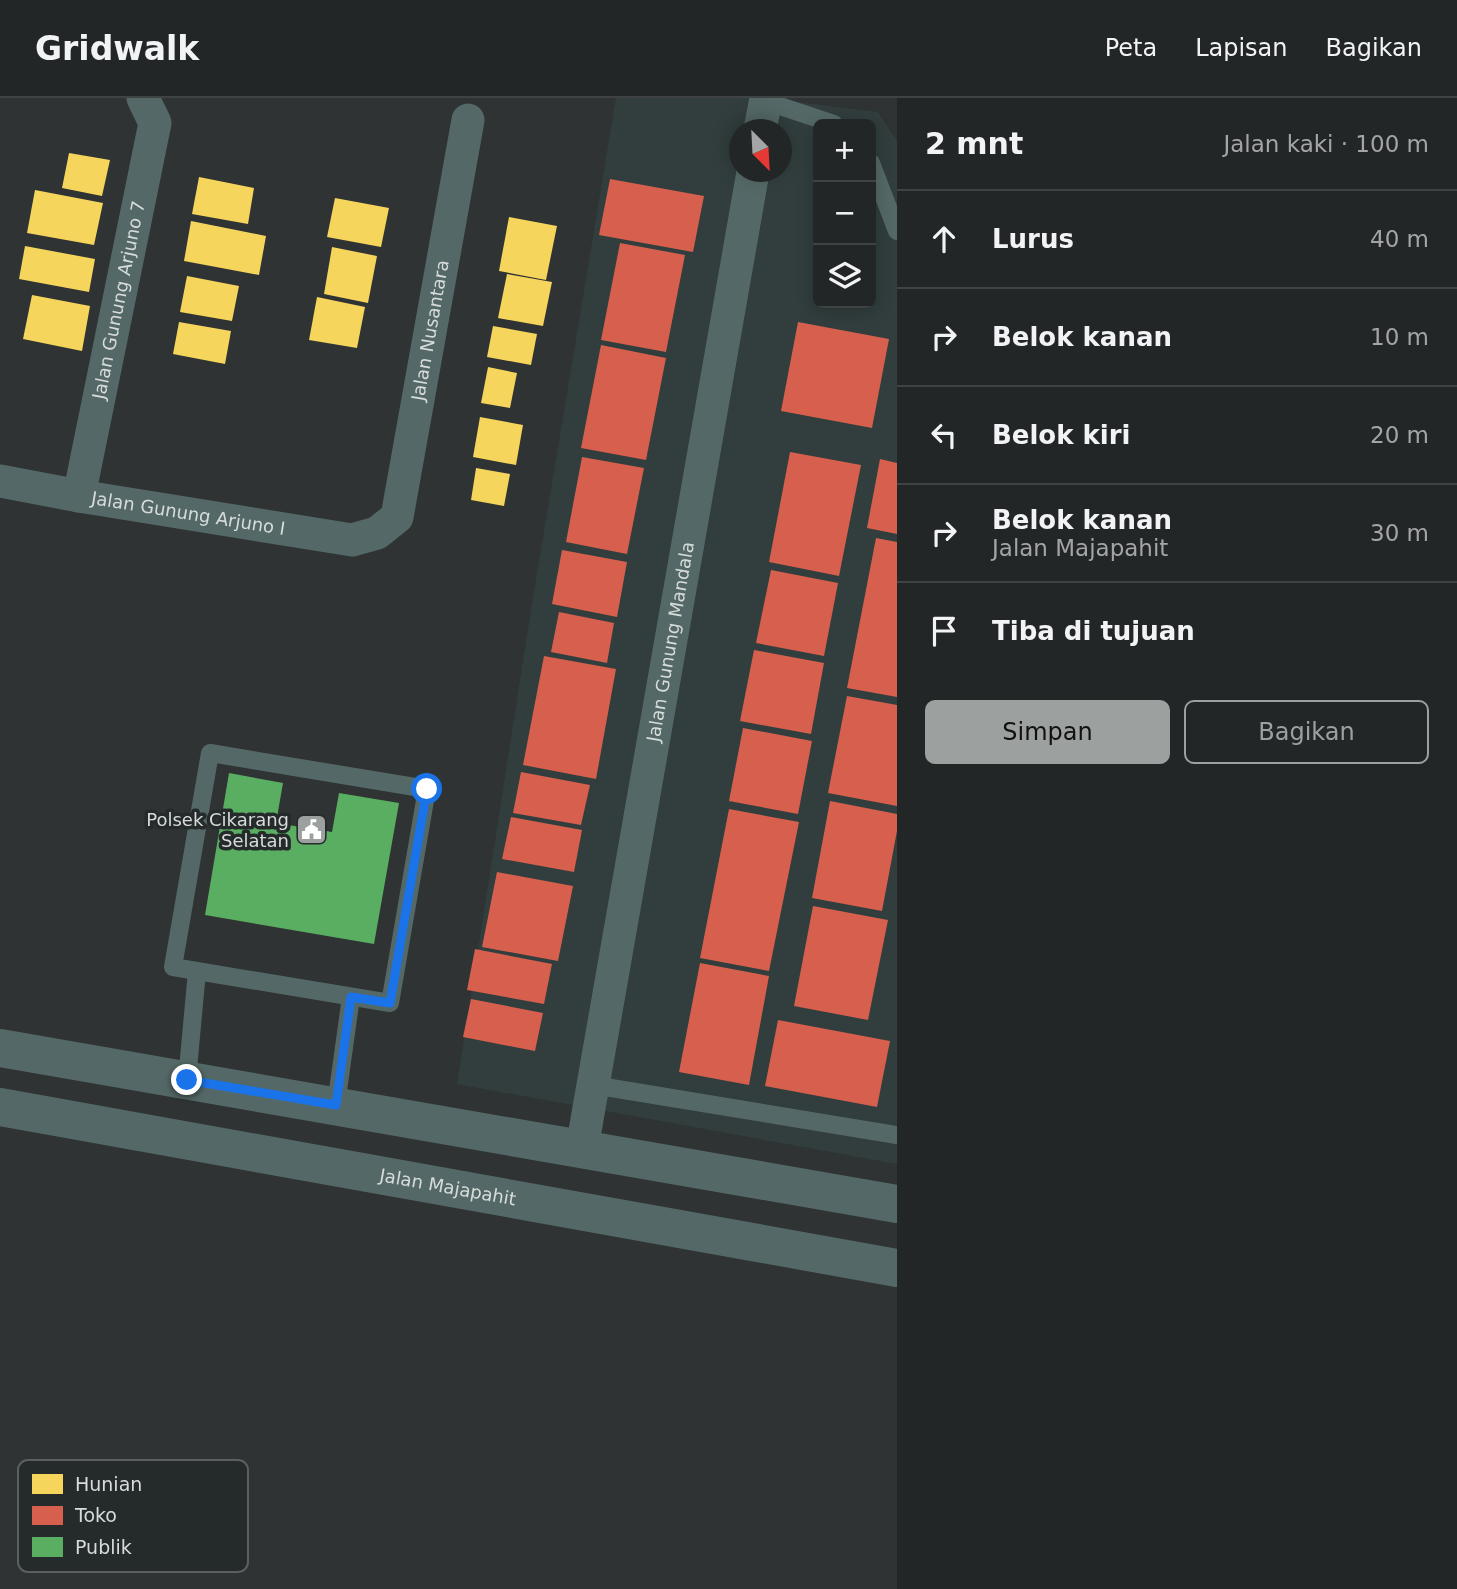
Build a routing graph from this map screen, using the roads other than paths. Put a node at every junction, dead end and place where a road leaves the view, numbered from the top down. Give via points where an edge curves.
1 (146, 102) edge
2 (764, 109) edge
3 (468, 120) dead end
4 (813, 120) edge
5 (876, 176) edge
6 (751, 182) edge
7 (897, 231) edge
8 (0, 481) edge
9 (79, 496) junction
10 (377, 533) joint
11 (197, 971) junction
12 (351, 997) junction
13 (0, 1048) edge
14 (187, 1080) junction
15 (336, 1105) junction
16 (0, 1107) edge
17 (588, 1115) junction
18 (897, 1136) edge
19 (896, 1198) edge
20 (897, 1268) edge

1 - 9 street, Jalan Gunung Arjuno 7 via 155,124
2 - 4 lane
3 - 10 street, Jalan Nusantara via 397,517
5 - 7 lane
6 - 17 street, Jalan Gunung Mandala
8 - 9 street, Jalan Gunung Arjuno I
9 - 10 street, Jalan Gunung Arjuno I via 352,540
11 - 12 lane
11 - 12 lane via 173,967 210,753 427,789 390,1003
11 - 14 lane
12 - 15 lane
13 - 14 street
14 - 15 street
15 - 17 street
16 - 20 street, Jalan Majapahit
17 - 18 lane
17 - 19 street

